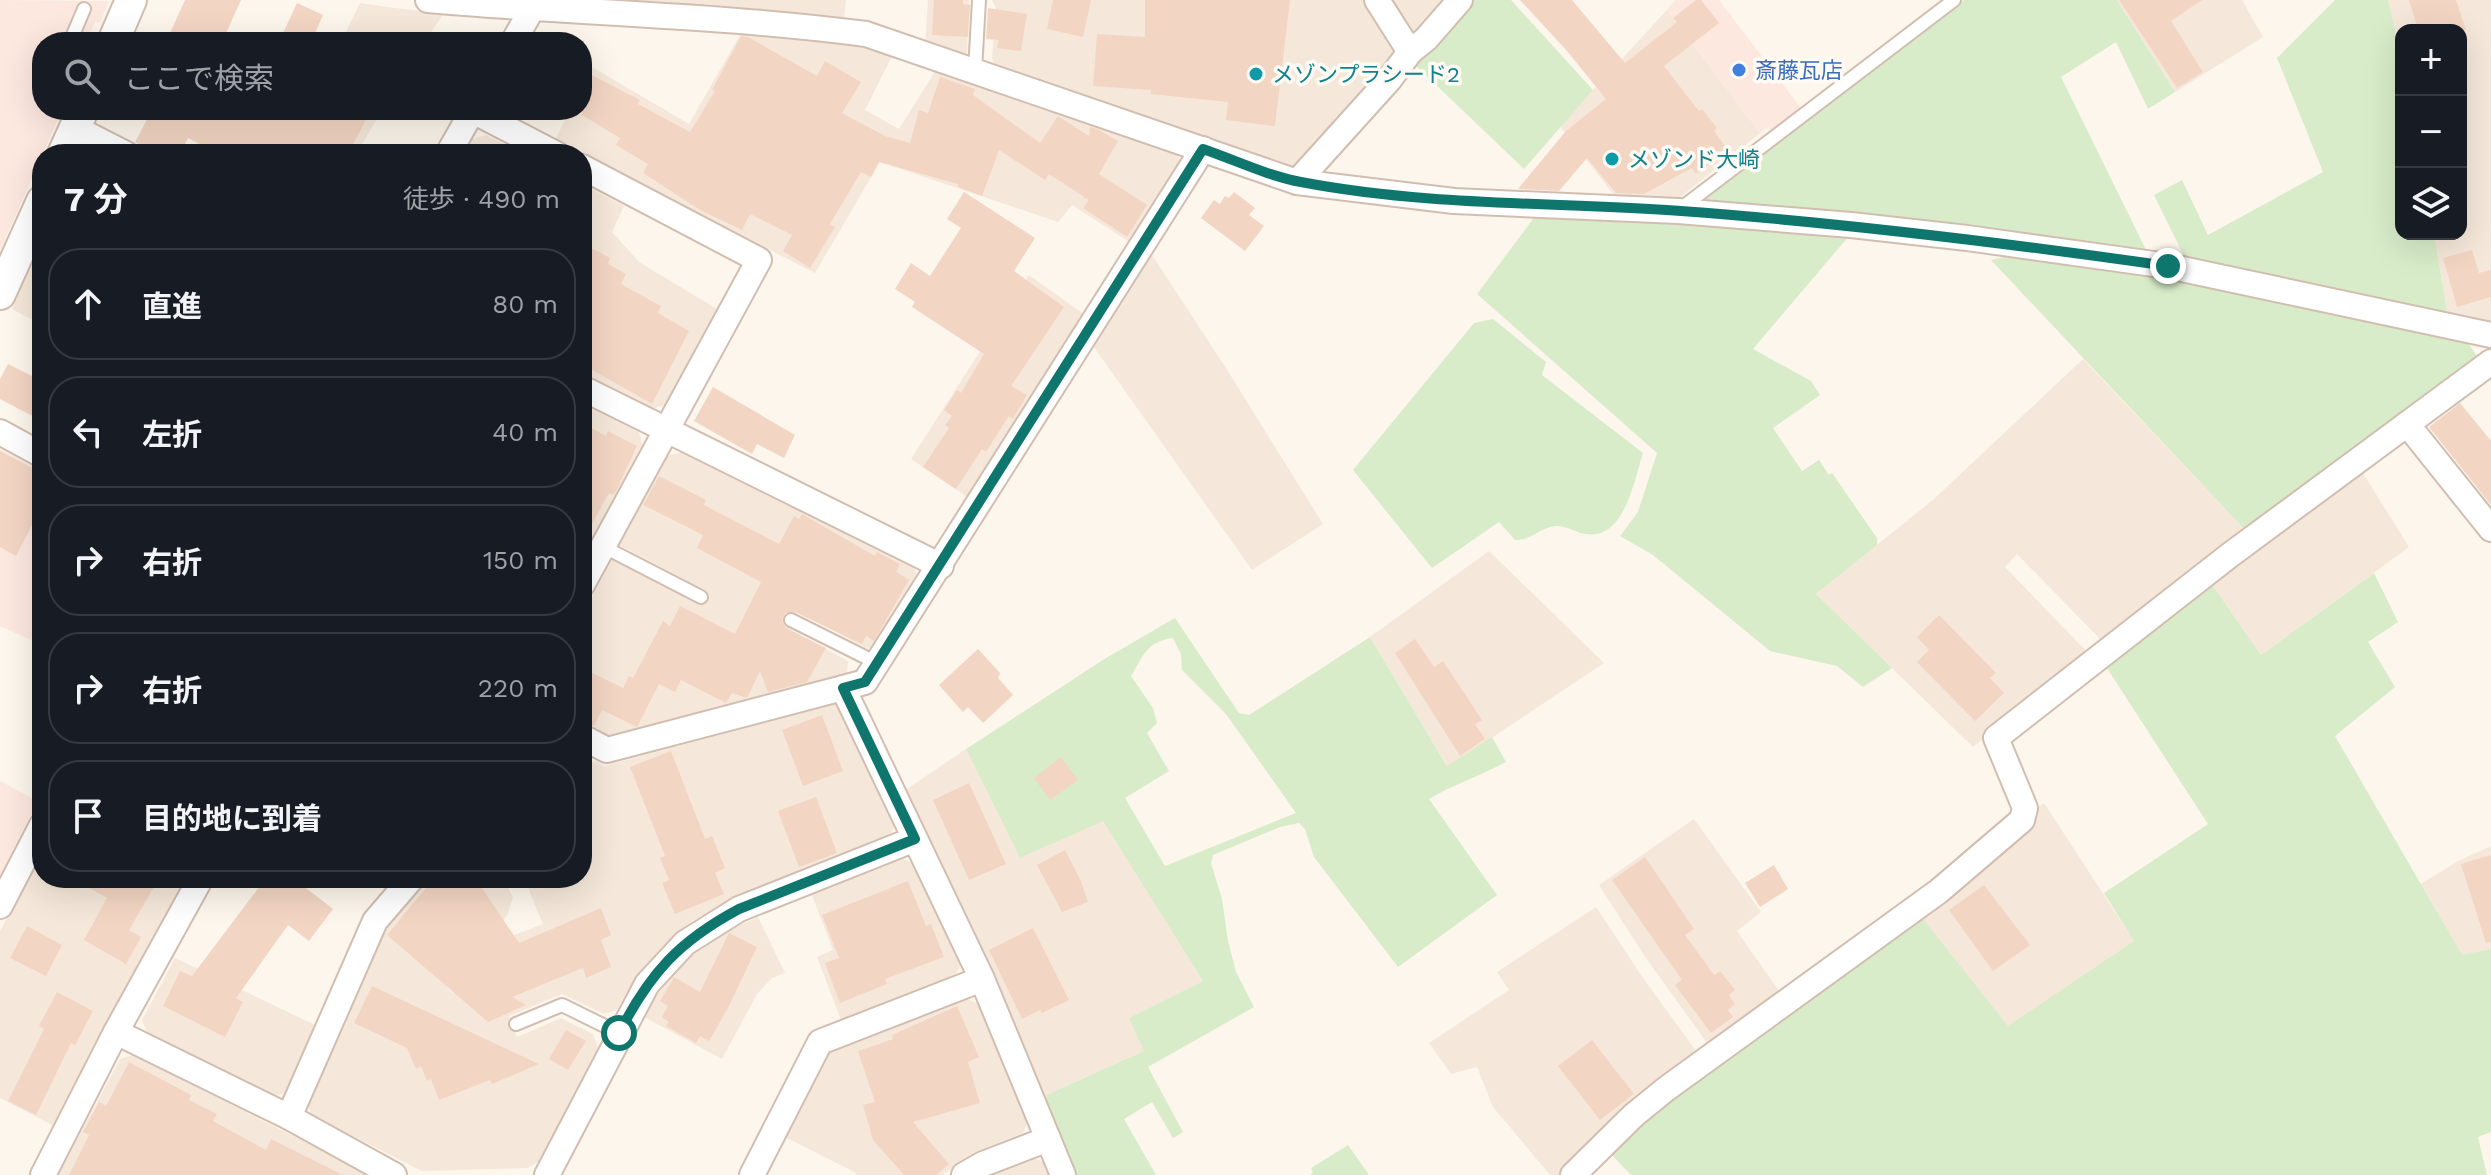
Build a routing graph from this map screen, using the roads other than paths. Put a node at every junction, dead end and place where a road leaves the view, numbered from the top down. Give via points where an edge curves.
1 (131, 0) edge
2 (428, 0) edge
3 (979, 0) edge
4 (1377, 0) edge
5 (1460, 0) edge
6 (1954, 0) edge
7 (84, 9) dead end
8 (532, 9) junction
9 (74, 32) edge
10 (117, 32) edge
11 (519, 32) edge
12 (1410, 52) junction
13 (975, 71) junction
14 (467, 120) edge
15 (492, 120) edge
16 (74, 131) edge
17 (103, 144) edge
18 (454, 144) edge
19 (537, 144) edge
20 (1203, 149) junction
21 (592, 172) edge
22 (1297, 182) junction
23 (1678, 211) junction
24 (32, 223) edge
25 (0, 294) edge
26 (2491, 335) edge
27 (2491, 362) edge
28 (592, 393) edge
29 (2407, 424) junction
30 (665, 430) junction
31 (0, 432) edge
32 (32, 450) edge
33 (2491, 529) edge
34 (602, 546) junction
35 (592, 566) edge
36 (941, 566) junction
37 (701, 597) dead end
38 (791, 620) dead end
39 (877, 663) junction
40 (843, 688) junction
41 (592, 745) edge
42 (915, 839) junction
43 (32, 844) edge
44 (195, 888) edge
45 (403, 888) edge
46 (0, 906) edge
47 (982, 979) junction
48 (516, 1024) dead end
49 (116, 1032) junction
50 (619, 1033) junction
51 (289, 1117) junction
52 (1048, 1139) junction
53 (43, 1175) edge
54 (394, 1175) edge
55 (547, 1175) edge
56 (752, 1175) edge
57 (964, 1175) edge
58 (1063, 1175) edge
59 (1573, 1175) edge

1 - 10 street
2 - 8 street
3 - 13 lane
4 - 12 street
5 - 12 street
6 - 23 lane
7 - 9 lane
8 - 11 street
8 - 13 street via 793,24 866,34
12 - 22 street
13 - 20 street
14 - 18 street
15 - 19 street
16 - 17 street
20 - 22 street
20 - 36 street
21 - 30 street via 759,260
22 - 23 street via 1454,201
23 - 26 street via 1880,228 2168,266
24 - 25 street
27 - 29 street
28 - 30 street
29 - 33 street
29 - 59 street via 1996,738 2025,808 2022,820 1939,891 1666,1089
30 - 34 street
30 - 36 street
31 - 32 street
34 - 35 street
34 - 37 lane
36 - 39 street
38 - 39 lane
39 - 40 street via 865,682
40 - 41 street via 607,750
40 - 42 street
42 - 47 street
42 - 50 street via 713,923 685,943 647,984
43 - 46 street
44 - 49 street
45 - 51 street via 375,921
47 - 52 street
47 - 56 street via 820,1042
48 - 50 lane via 562,1005
49 - 51 street
49 - 53 street
50 - 55 street
51 - 54 street
52 - 57 street
52 - 58 street

